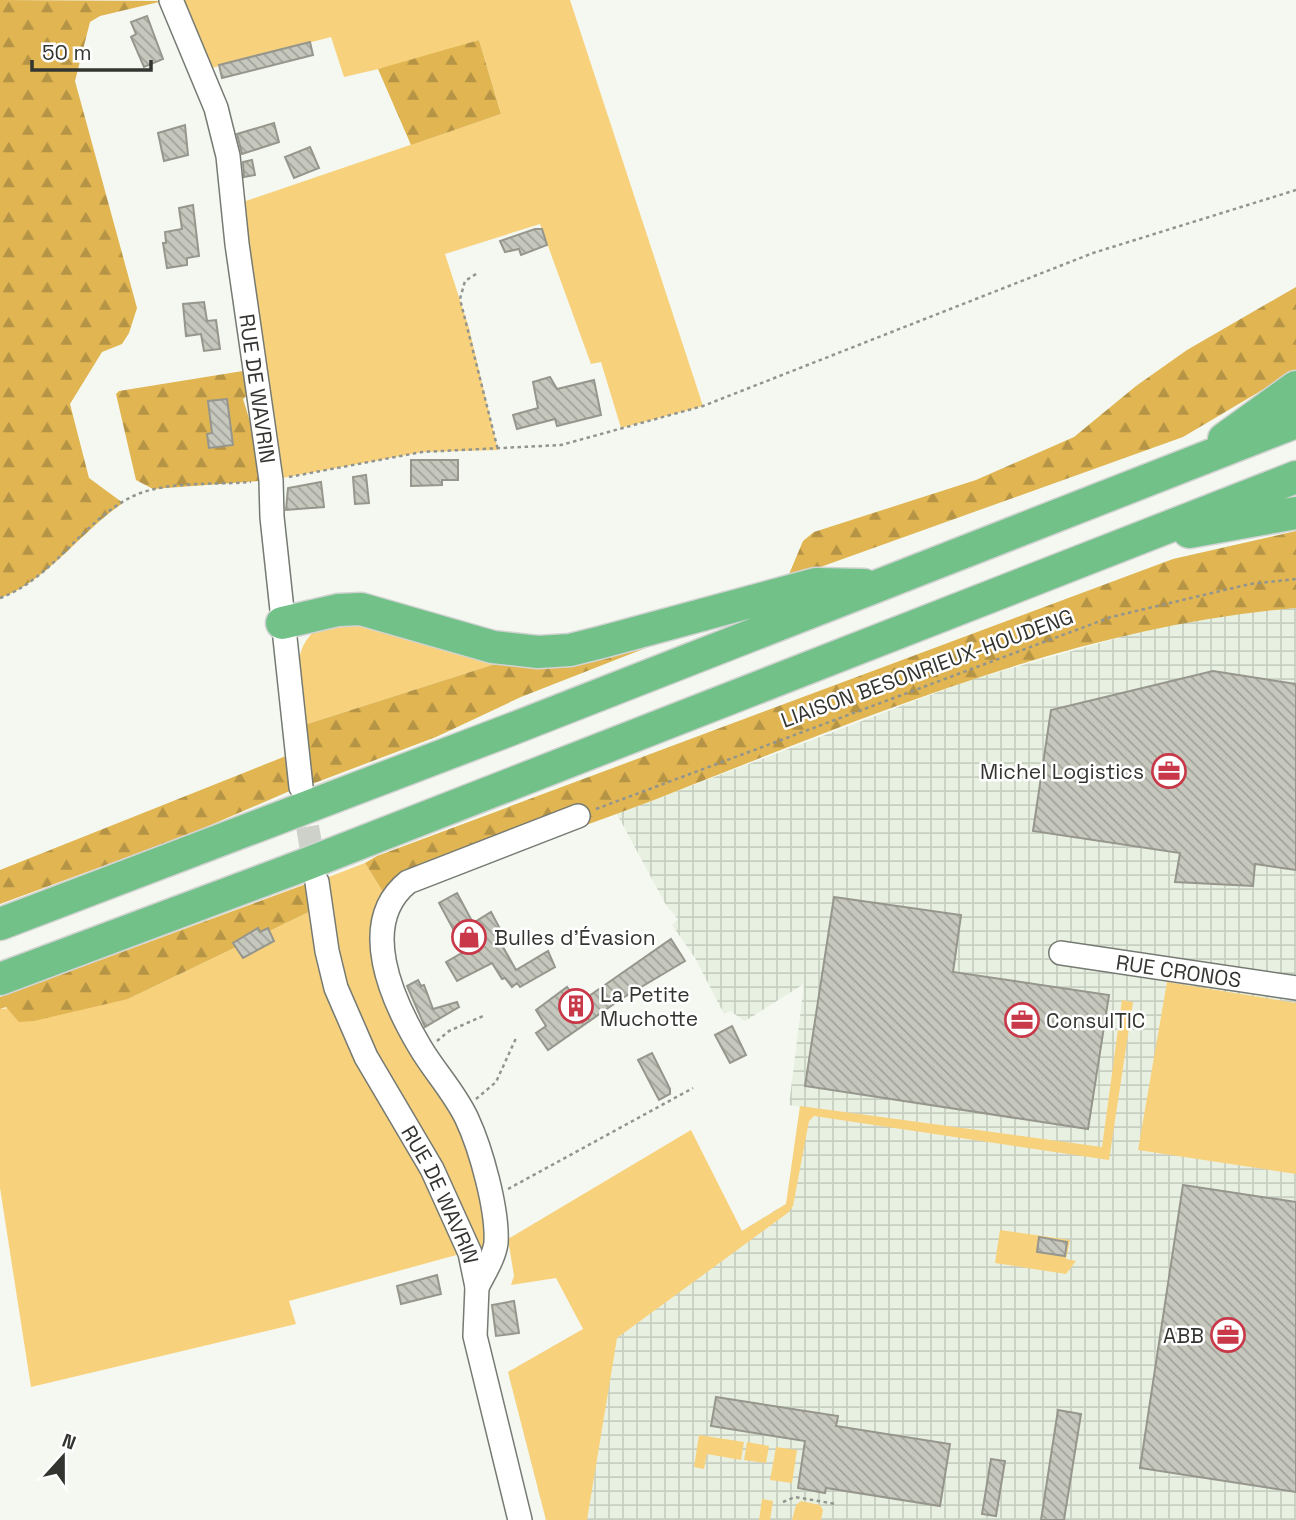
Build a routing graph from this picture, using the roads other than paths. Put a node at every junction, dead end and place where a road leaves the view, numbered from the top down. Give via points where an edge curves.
1 (171, 0) edge
2 (1296, 387) edge
3 (1296, 422) edge
4 (1189, 464) junction
5 (1296, 477) edge
6 (1296, 513) edge
7 (1139, 538) junction
8 (879, 586) junction
9 (282, 623) junction
10 (301, 787) tunnel mouth
11 (578, 816) road end
12 (317, 883) tunnel mouth
13 (0, 924) edge
14 (1061, 953) dead end
15 (0, 979) edge
16 (1296, 988) edge
17 (477, 1287) junction
18 (520, 1520) edge

1 - 9 street, RUE DE WAVRIN via 216,107 228,156 271,480
2 - 4 highway
3 - 4 highway
4 - 8 highway
5 - 7 highway
6 - 7 highway
7 - 15 highway
8 - 9 highway via 816,584 559,651 517,652 493,647 361,609
8 - 13 highway
9 - 10 street, RUE DE WAVRIN
11 - 17 street via 408,882 392,899 381,925 384,961 405,1019 468,1120 491,1198 496,1244
12 - 17 street, RUE DE WAVRIN via 336,988 366,1057 432,1169 470,1254
14 - 16 street, RUE CRONOS
17 - 18 street, RUE DE WAVRIN via 475,1336

